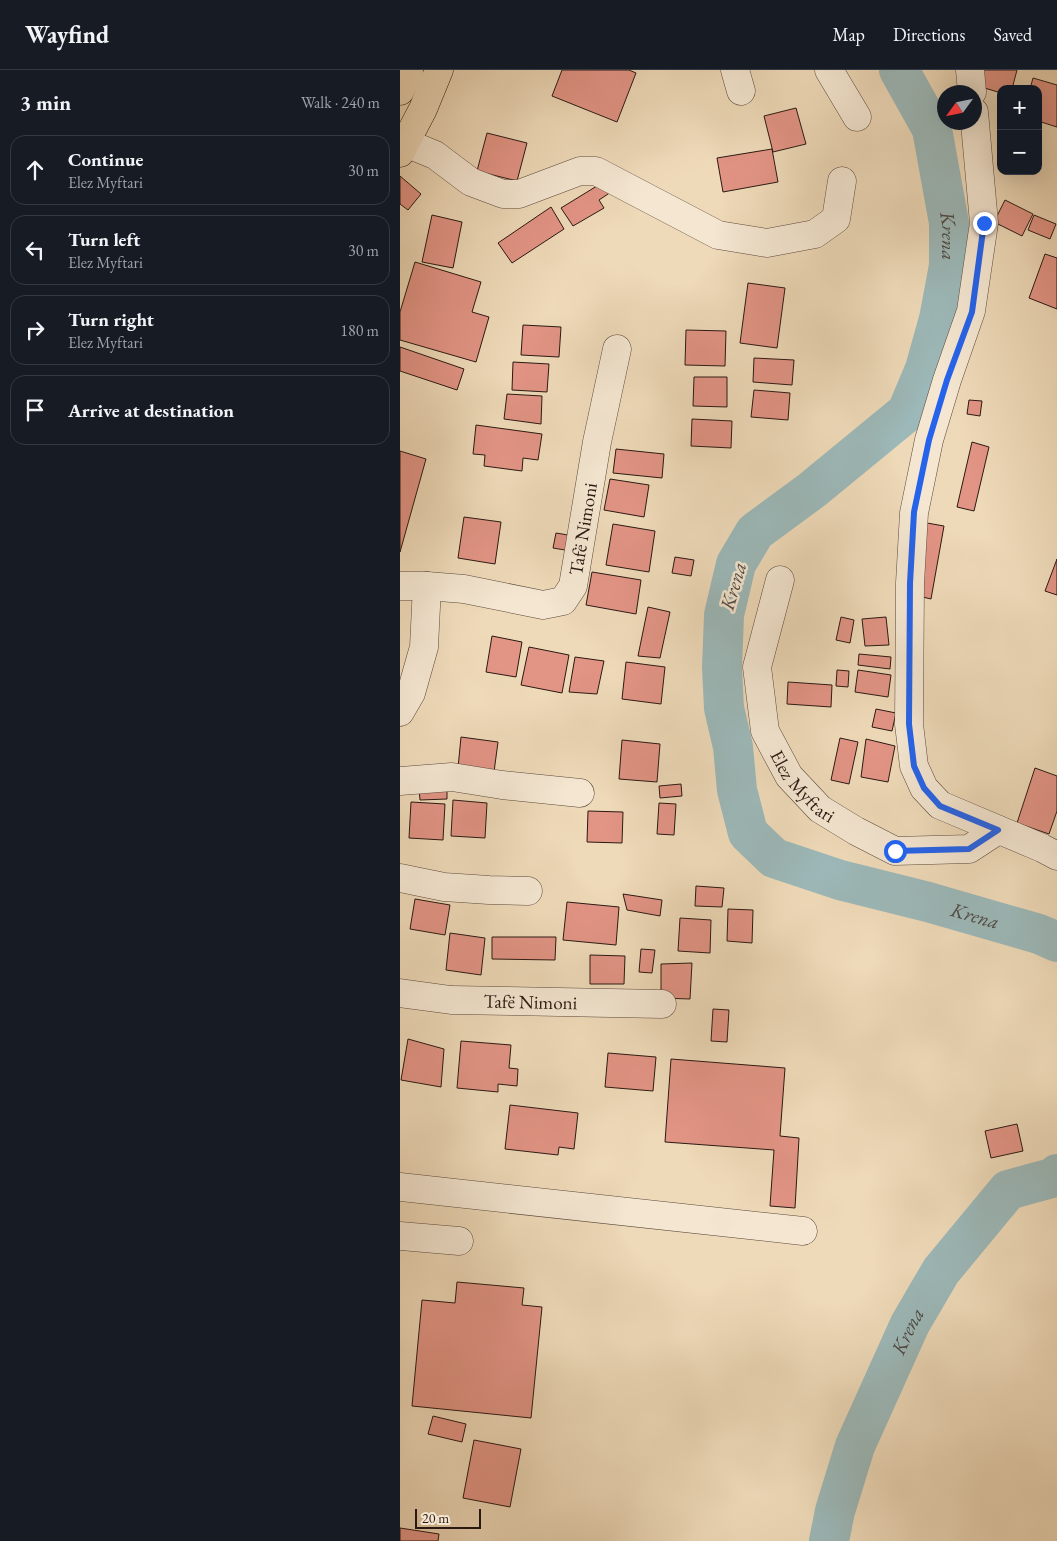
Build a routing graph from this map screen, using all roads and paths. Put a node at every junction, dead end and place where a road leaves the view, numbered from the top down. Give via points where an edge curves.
1 (409, 70) edge
2 (439, 70) edge
3 (829, 70) edge
4 (970, 70) edge
5 (971, 85) edge
6 (400, 91) edge
7 (857, 117) dead end
8 (976, 130) edge
9 (403, 148) edge
10 (842, 180) dead end
11 (617, 349) dead end
12 (780, 580) dead end
13 (400, 586) edge
14 (427, 586) junction
15 (400, 712) edge
16 (400, 781) edge
17 (580, 793) dead end
18 (998, 830) junction
19 (1057, 856) edge
20 (400, 878) edge
21 (528, 891) dead end
22 (400, 992) edge
23 (662, 1004) dead end
24 (400, 1187) edge
25 (803, 1231) dead end
26 (400, 1236) edge
27 (459, 1241) dead end

1 - 6 main road
2 - 9 main road
3 - 7 street
4 - 5 street
8 - 18 street via 984,223 972,312 929,440 914,512 909,724 914,766 924,788 940,806
9 - 10 street via 435,155 471,182 503,194 519,194 580,171 596,171 718,235 767,243 815,234 836,219
11 - 14 street, Tafë Nimoni via 597,442 573,586 563,601 544,605 464,589
12 - 18 street, Elez Myftari via 757,667 765,731 789,776 820,808 895,851 969,849
13 - 14 street, Tafë Nimoni
14 - 15 street via 424,647 411,693
16 - 17 street via 452,777 502,786
18 - 19 street
20 - 21 street via 444,886
22 - 23 street, Tafë Nimoni via 451,1000
24 - 25 street
26 - 27 street

